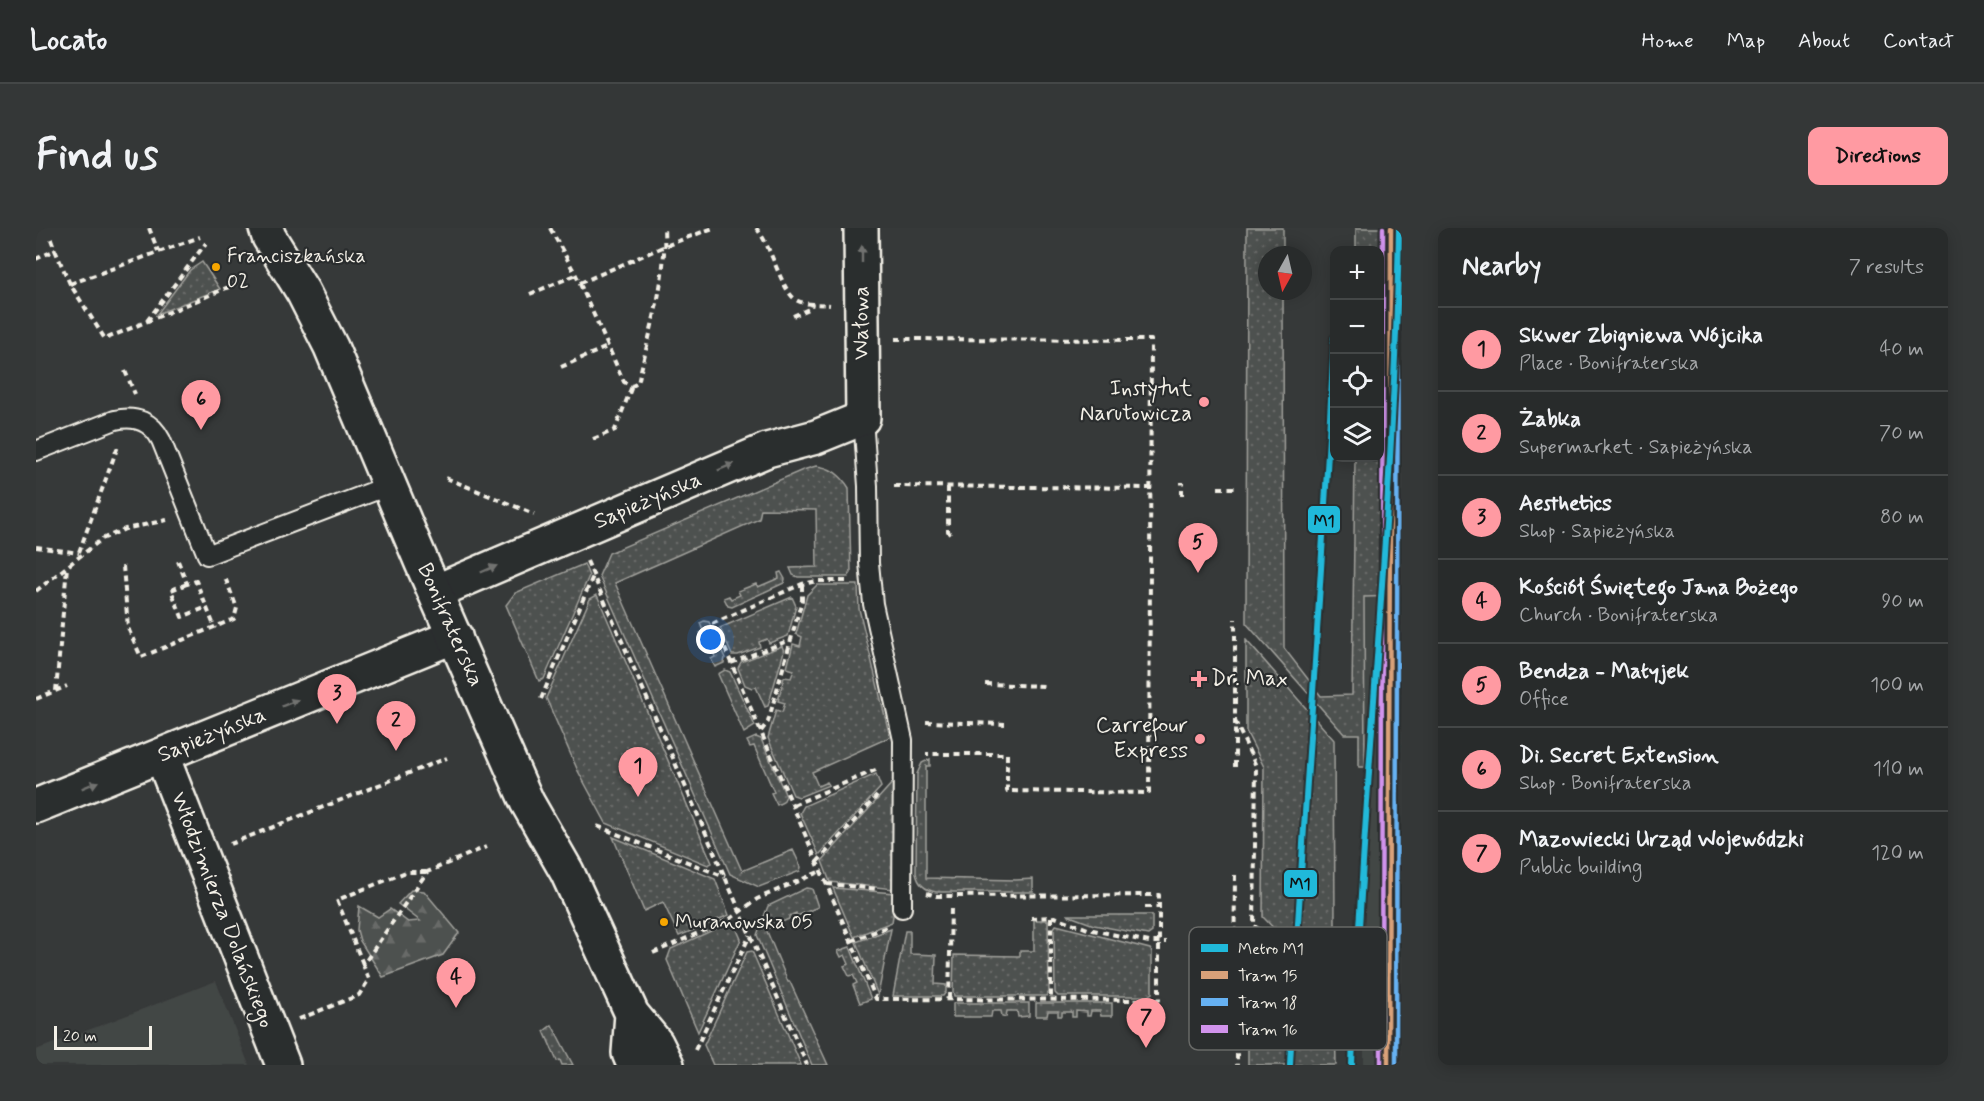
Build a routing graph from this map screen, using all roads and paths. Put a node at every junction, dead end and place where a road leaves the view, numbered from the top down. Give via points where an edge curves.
1 (149, 228) edge
2 (550, 228) edge
3 (664, 228) edge
4 (712, 228) edge
5 (756, 228) edge
6 (861, 228) edge
7 (264, 231) edge
8 (200, 237) dead end
9 (51, 239) dead end
10 (206, 243) dead end
11 (665, 246) junction
12 (55, 250) junction
13 (158, 251) junction
14 (36, 259) edge
15 (576, 275) junction
16 (580, 283) junction
17 (70, 284) junction
18 (236, 284) dead end
19 (530, 294) dead end
20 (812, 303) junction
21 (837, 306) dead end
22 (793, 316) dead end
23 (146, 322) junction
24 (891, 339) dead end
25 (608, 347) junction
26 (561, 367) dead end
27 (125, 371) dead end
28 (632, 386) junction
29 (128, 418) junction
30 (862, 418) junction
31 (593, 439) dead end
32 (36, 451) edge
33 (446, 478) dead end
34 (1182, 482) dead end
35 (390, 485) junction
36 (884, 486) dead end
37 (948, 487) junction
38 (1152, 488) junction
39 (1218, 488) dead end
40 (1235, 488) dead end
41 (1182, 495) dead end
42 (191, 516) junction
43 (543, 517) dead end
44 (952, 538) dead end
45 (36, 547) edge
46 (80, 554) junction
47 (586, 557) dead end
48 (178, 561) dead end
49 (123, 566) dead end
50 (67, 567) junction
51 (224, 570) dead end
52 (593, 575) junction
53 (187, 584) junction
54 (802, 584) dead end
55 (36, 591) edge
56 (435, 592) junction
57 (207, 607) junction
58 (1235, 619) dead end
59 (215, 628) junction
60 (455, 636) junction
61 (791, 639) junction
62 (731, 663) dead end
63 (985, 684) dead end
64 (68, 686) dead end
65 (1045, 686) dead end
66 (56, 691) junction
67 (36, 699) edge
68 (541, 699) dead end
69 (917, 718) dead end
70 (1235, 721) junction
71 (926, 722) junction
72 (1005, 724) dead end
73 (760, 731) dead end
74 (926, 731) dead end
75 (926, 747) dead end
76 (926, 754) junction
77 (162, 756) junction
78 (447, 758) dead end
79 (902, 763) junction
80 (883, 767) junction
81 (1235, 767) dead end
82 (793, 805) dead end
83 (36, 806) edge
84 (597, 826) dead end
85 (227, 845) dead end
86 (486, 847) dead end
87 (817, 862) dead end
88 (427, 872) junction
89 (821, 872) dead end
90 (1235, 875) dead end
91 (725, 878) junction
92 (827, 884) dead end
93 (920, 889) dead end
94 (883, 890) dead end
95 (1145, 907) dead end
96 (1159, 907) junction
97 (902, 908) dead end
98 (951, 908) dead end
99 (740, 912) junction
100 (1051, 917) junction
101 (1031, 918) dead end
102 (889, 926) dead end
103 (1234, 927) edge
104 (1255, 927) edge
105 (750, 934) junction
106 (851, 941) dead end
107 (1159, 942) junction
108 (1167, 942) dead end
109 (653, 953) dead end
110 (363, 965) junction
111 (949, 999) dead end
112 (1052, 999) dead end
113 (311, 1014) dead end
114 (632, 1014) junction
115 (1238, 1050) edge
116 (681, 1058) edge
117 (282, 1065) edge
118 (634, 1065) edge
119 (807, 1065) edge
120 (1238, 1065) edge

1 - 13 path
2 - 15 path
3 - 11 path
4 - 11 path
5 - 20 path via 767,242 789,294 796,300
30 -> 6 street, Wałowa
7 - 35 street, Bonifraterska via 323,329
8 - 13 path
9 - 12 path
10 - 23 path
11 - 16 path
11 - 28 path via 639,379
12 - 14 path
12 - 17 path
13 - 17 path
15 - 16 path
15 - 19 path
16 - 25 path
17 - 23 path via 105,339
18 - 23 path
20 - 21 path
20 - 22 path via 811,308
24 - 38 path via 1151,340
25 - 26 path
25 - 28 path via 624,382
27 - 29 path via 136,398
28 - 31 path via 615,430
29 - 32 lane
29 - 42 lane via 146,422 158,433
29 - 46 path
56 -> 30 street, Sapieżyńska via 767,450 816,437
30 - 79 lane via 871,590 903,740
33 - 43 path
34 - 41 path
35 - 42 lane via 207,555
35 - 56 street, Bonifraterska
36 - 37 path
37 - 38 path
37 - 44 path via 948,531
38 - 76 path via 1149,793 1006,791 1007,754
39 - 40 path
42 - 46 path via 125,529
45 - 46 path
46 - 50 path
47 - 52 path
48 - 53 path
49 - 59 path via 128,628 141,657
50 - 55 path
50 - 66 path
51 - 59 path via 237,614
52 - 68 path
52 - 91 path
53 - 57 path via 196,581
53 - 57 path via 171,590 182,617
54 - 61 path via 802,600
56 - 60 street, Bonifraterska
57 - 59 path
58 - 70 path
77 -> 60 street, Sapieżyńska
60 - 114 street, Bonifraterska via 520,788 567,872
61 - 62 path
61 - 73 path via 768,722
63 - 65 path
64 - 66 path
66 - 67 path
69 - 71 path
70 - 81 path
70 - 104 path via 1256,766
71 - 72 path
71 - 74 path
75 - 76 path
76 - 79 path via 916,761
83 -> 77 street, Sapieżyńska
77 - 117 street, Włodzimierza Dolańskiego
78 - 85 path
79 - 80 path
79 - 97 lane
80 - 82 path
80 - 87 path via 888,784
84 - 91 path
86 - 88 path
88 - 110 path
88 - 110 path via 406,872 337,900
89 - 99 path via 757,899
90 - 103 path
91 - 99 path
92 - 94 path
93 - 96 path via 936,896 1159,895
95 - 96 path
96 - 107 path
98 - 111 path
99 - 105 path
99 - 109 path
100 - 101 path
100 - 107 path via 1088,929
100 - 112 path
102 - 106 path
105 - 116 path
105 - 119 path
107 - 108 path
110 - 113 path via 369,979 359,995
114 - 116 street, Bonifraterska via 656,1043
114 - 118 street, Bonifraterska via 629,1053
115 - 120 path

